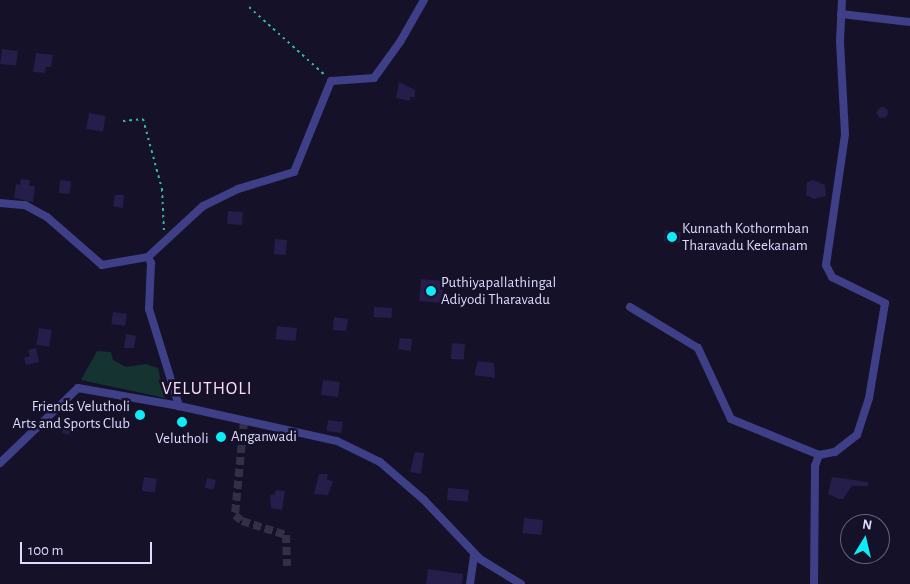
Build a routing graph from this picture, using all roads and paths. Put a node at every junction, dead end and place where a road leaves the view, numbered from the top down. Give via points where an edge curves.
1 (424, 0) edge
2 (842, 0) edge
3 (249, 7) dead end
4 (841, 14) junction
5 (910, 22) edge
6 (331, 81) junction
7 (123, 121) dead end
8 (0, 203) edge
9 (165, 241) junction
10 (148, 257) junction
11 (630, 307) dead end
12 (179, 406) junction
13 (819, 455) junction
14 (0, 463) edge
15 (474, 554) junction
16 (470, 584) edge
17 (520, 584) edge
18 (814, 584) edge

1 - 6 street via 374,78
2 - 4 street
3 - 6 path
4 - 5 street
4 - 13 street via 845,134 826,265 832,277 885,303 869,398 857,435 835,452
6 - 9 street via 294,172 238,189 203,206
7 - 9 path via 143,119 162,189
8 - 10 street via 25,204 47,217 102,265
9 - 10 street
10 - 12 street via 151,263 149,309
11 - 13 street via 698,348 731,419
12 - 14 street via 78,388
12 - 15 street via 337,441 380,462 424,500
13 - 18 street via 812,484
15 - 16 street
15 - 17 street

